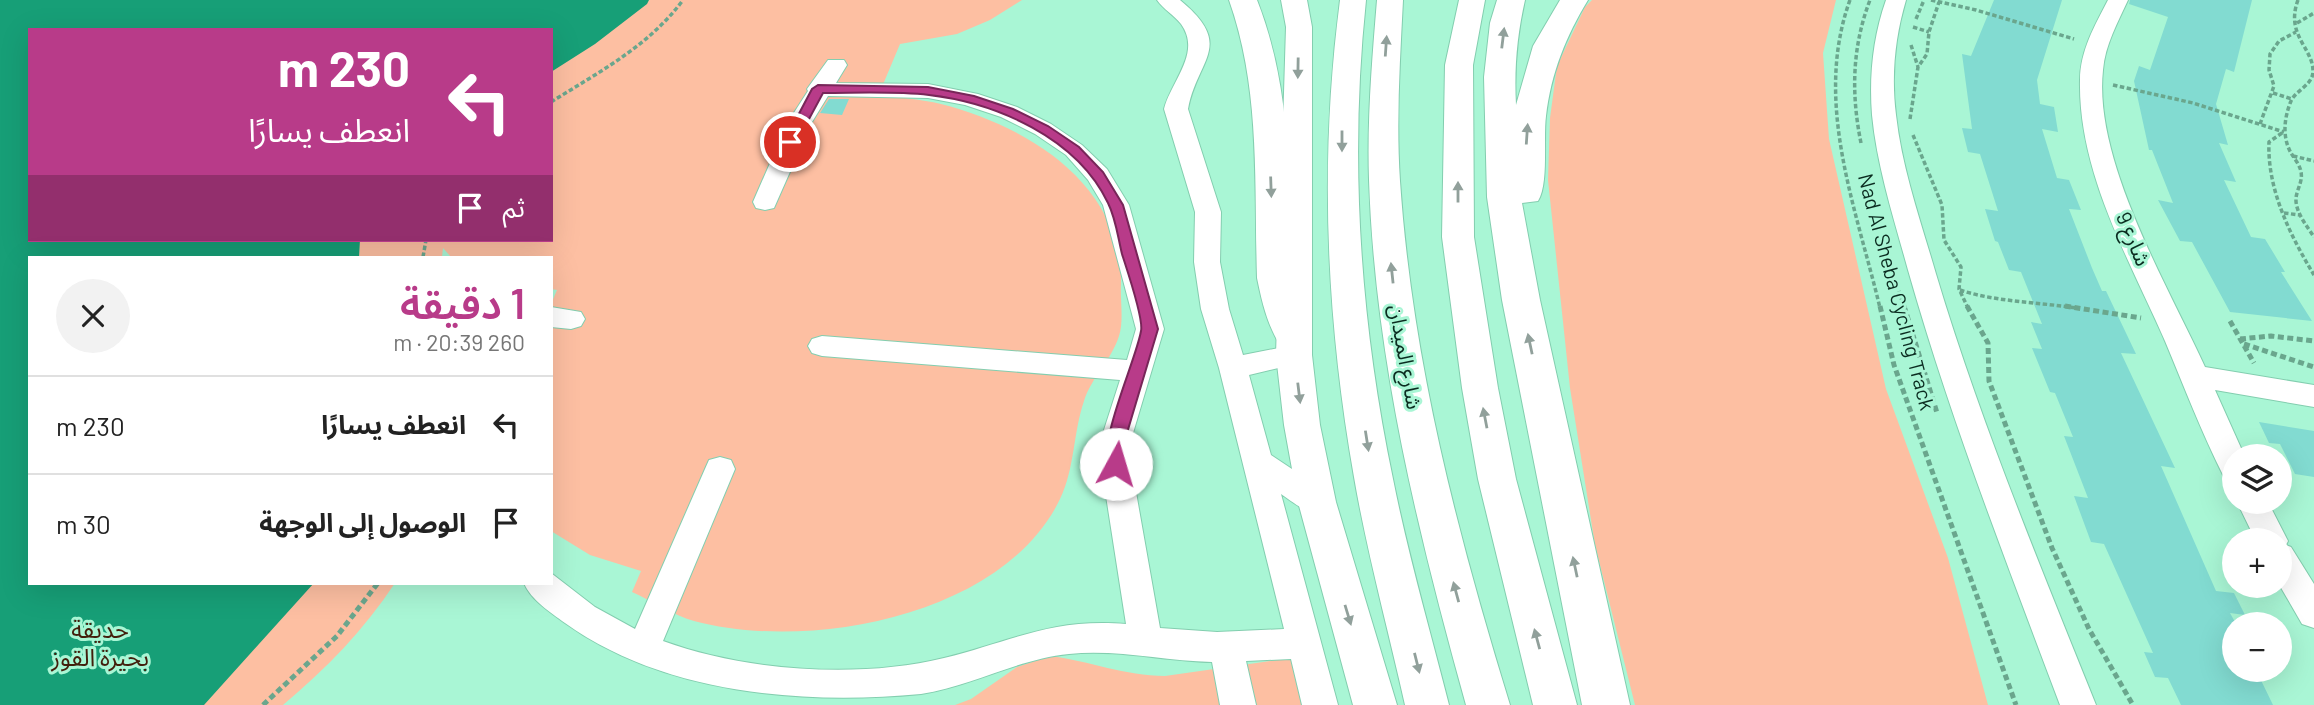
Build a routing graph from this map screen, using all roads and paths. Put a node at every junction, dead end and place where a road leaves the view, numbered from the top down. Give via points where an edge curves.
1 (683, 0) edge
2 (1167, 0) edge
3 (1243, 0) edge
4 (1294, 0) edge
5 (1353, 0) edge
6 (1390, 0) edge
7 (1472, 0) edge
8 (1574, 0) edge
9 (1850, 0) edge
10 (1896, 0) edge
11 (1924, 0) edge
12 (1931, 0) edge
13 (2118, 0) edge
14 (2298, 0) edge
15 (1511, 2) edge
16 (1939, 2) edge
17 (2314, 13) edge
18 (2297, 23) junction
19 (1913, 27) junction
20 (1929, 32) junction
21 (2296, 32) junction
22 (2074, 39) dead end
23 (836, 65) dead end
24 (1918, 67) junction
25 (2091, 80) junction
26 (818, 89) junction
27 (2273, 93) junction
28 (2292, 99) junction
29 (553, 101) edge
30 (2260, 124) junction
31 (2284, 132) junction
32 (2293, 156) junction
33 (2314, 161) edge
34 (765, 202) dead end
35 (2284, 212) junction
36 (2300, 215) junction
37 (2314, 237) edge
38 (2314, 275) edge
39 (1959, 289) junction
40 (1521, 300) junction
41 (2230, 321) dead end
42 (2170, 322) junction
43 (2241, 341) junction
44 (2314, 341) edge
45 (1294, 345) junction
46 (822, 346) dead end
47 (1233, 368) junction
48 (2314, 368) edge
49 (1139, 371) junction
50 (2193, 376) junction
51 (2268, 388) junction
52 (2314, 396) edge
53 (2224, 444) edge
54 (1256, 461) junction
55 (720, 469) dead end
56 (1317, 502) junction
57 (2292, 576) edge
58 (375, 585) edge
59 (543, 585) edge
60 (2314, 614) edge
61 (1146, 643) junction
62 (1304, 643) junction
63 (1226, 648) junction
64 (643, 649) junction
65 (263, 705) edge
66 (1238, 705) edge
67 (1320, 705) edge
68 (1375, 705) edge
69 (1427, 705) edge
70 (1488, 705) edge
71 (1555, 705) edge
72 (1606, 705) edge
73 (2016, 705) edge
74 (2078, 705) edge
75 (2133, 705) edge

1 - 29 path via 660,27
2 - 47 street via 1195,26 1199,39 1197,62 1176,109 1208,212 1209,282
3 -> 45 highway via 1255,30 1263,74 1275,278
4 -> 45 main road via 1298,27
5 -> 69 main road via 1342,127 1349,311 1373,477
70 -> 6 main road, شارع الميدان via 1443,542 1405,373 1396,311 1383,154
71 -> 7 main road via 1497,479 1458,237 1459,65
40 -> 8 highway via 1531,102 1544,56
9 - 73 path, Nad Al Sheba Cycling Track via 1836,48 1837,131 1895,365
10 - 74 street via 1885,44 1882,88 1897,178 1944,344 1997,497
11 - 19 path
12 - 16 path
13 - 25 street, شارع 9 via 2101,36
14 - 18 path
40 -> 15 highway via 1504,197 1499,126 1502,44
16 - 20 path
16 - 22 path
17 - 18 path
18 - 21 path
19 - 20 path
19 - 24 path via 1911,45
20 - 24 path via 1927,54
21 - 27 path via 2279,41 2270,54
21 - 28 path via 2314,72
23 - 26 street
24 - 39 path via 1911,125 1942,205 1944,240 1961,267
25 - 30 path via 2171,97
25 - 42 street, شارع 9 via 2108,175 2128,233
26 - 34 street
26 - 49 street via 928,91 970,99 1009,111 1074,150 1098,175 1127,237 1150,329
27 - 28 path
27 - 30 path
28 - 31 path
30 - 31 path
31 - 32 path
31 - 35 path via 2274,136 2268,149 2271,178
32 - 33 path
32 - 36 path via 2301,170 2296,200
35 - 36 path
35 - 38 path
36 - 37 path
39 - 42 path via 1990,299 2028,300
39 - 75 path via 1984,332 1989,381 2073,593 2103,658
72 -> 40 highway
41 - 43 path
42 - 50 street, شارع 9
43 - 44 path via 2271,335
43 - 48 path
43 - 51 path
45 - 47 street
45 -> 56 main road via 1302,425
46 - 49 street
47 - 54 street
49 - 61 street via 1118,433 1116,464
50 - 51 street
50 - 53 street, شارع 9
51 - 52 street
54 - 56 street
54 - 62 street
55 - 64 street
56 -> 68 main road
57 - 60 street
58 - 65 path via 337,636
59 - 64 street via 600,627
61 - 63 street
61 - 64 street via 1067,639 924,678 818,684 728,674
62 - 63 street
62 - 67 street
63 - 66 street

